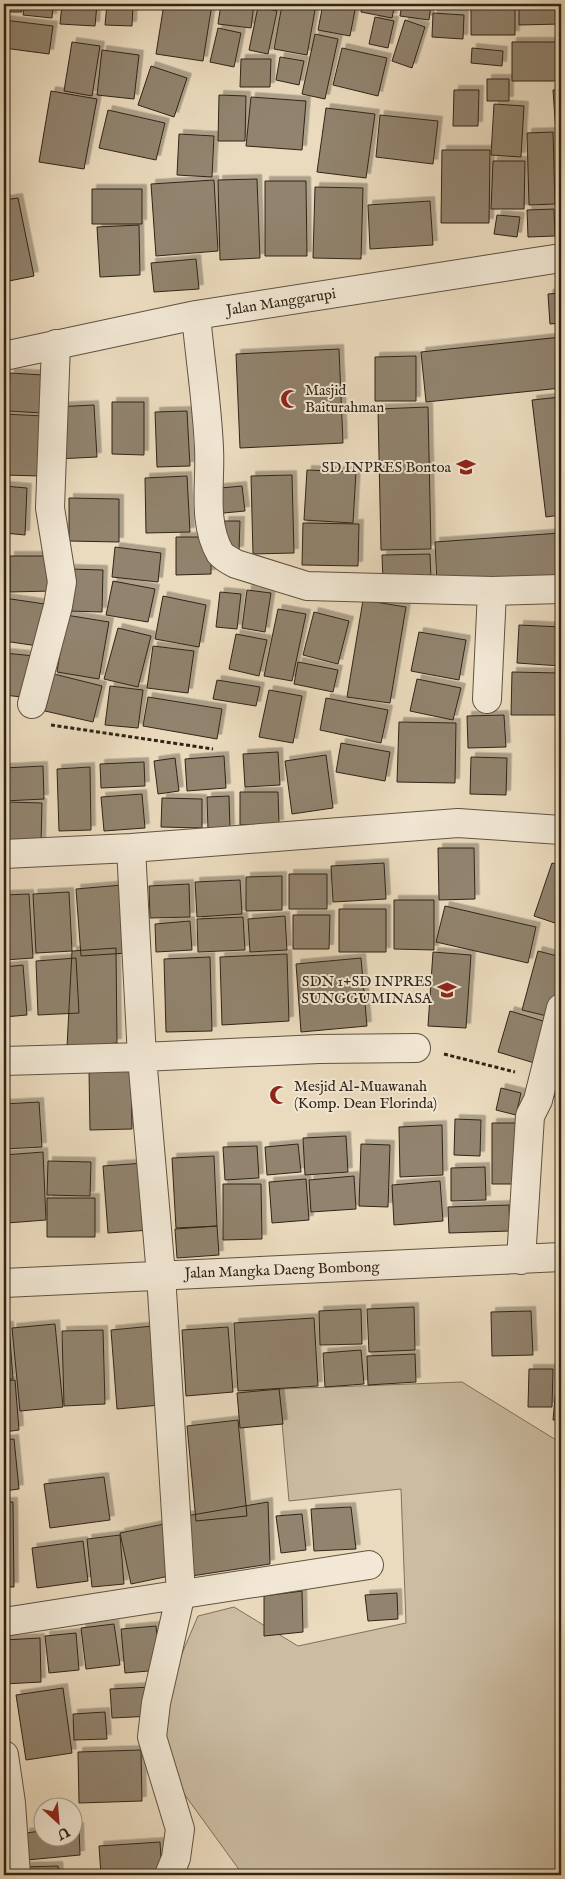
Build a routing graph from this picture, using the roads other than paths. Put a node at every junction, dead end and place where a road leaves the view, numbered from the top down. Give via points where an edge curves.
1 (561, 258) edge
2 (196, 315) junction
3 (56, 344) junction
4 (4, 356) edge
5 (561, 589) edge
6 (492, 591) junction
7 (487, 700) dead end
8 (32, 704) road end
9 (561, 830) edge
10 (131, 848) junction
11 (4, 854) edge
12 (561, 1008) edge
13 (416, 1048) road end
14 (142, 1057) junction
15 (4, 1060) edge
16 (550, 1102) edge
17 (561, 1257) edge
18 (521, 1260) junction
19 (161, 1275) junction
20 (4, 1283) edge
21 (368, 1565) dead end
22 (181, 1594) junction
23 (4, 1622) edge
24 (4, 1755) edge
25 (16, 1875) edge
26 (169, 1875) edge

1 - 2 street, Jalan Manggarupi
2 - 3 street, Jalan Manggarupi
2 - 6 street via 209,448 208,508 217,544 226,559 307,586
3 - 4 street, Jalan Manggarupi
3 - 8 street via 50,508 62,582
5 - 6 street
6 - 7 street
9 - 10 street via 458,823
10 - 11 street
10 - 14 street
12 - 16 street
13 - 14 street
14 - 15 street
14 - 19 street
16 - 18 street via 530,1116
17 - 18 street, Jalan Mangka Daeng Bombong
18 - 19 street, Jalan Mangka Daeng Bombong
19 - 20 street, Jalan Mangka Daeng Bombong
19 - 22 street
21 - 22 street
22 - 23 street
22 - 26 street via 156,1703 152,1737 180,1829 176,1858
24 - 25 street

